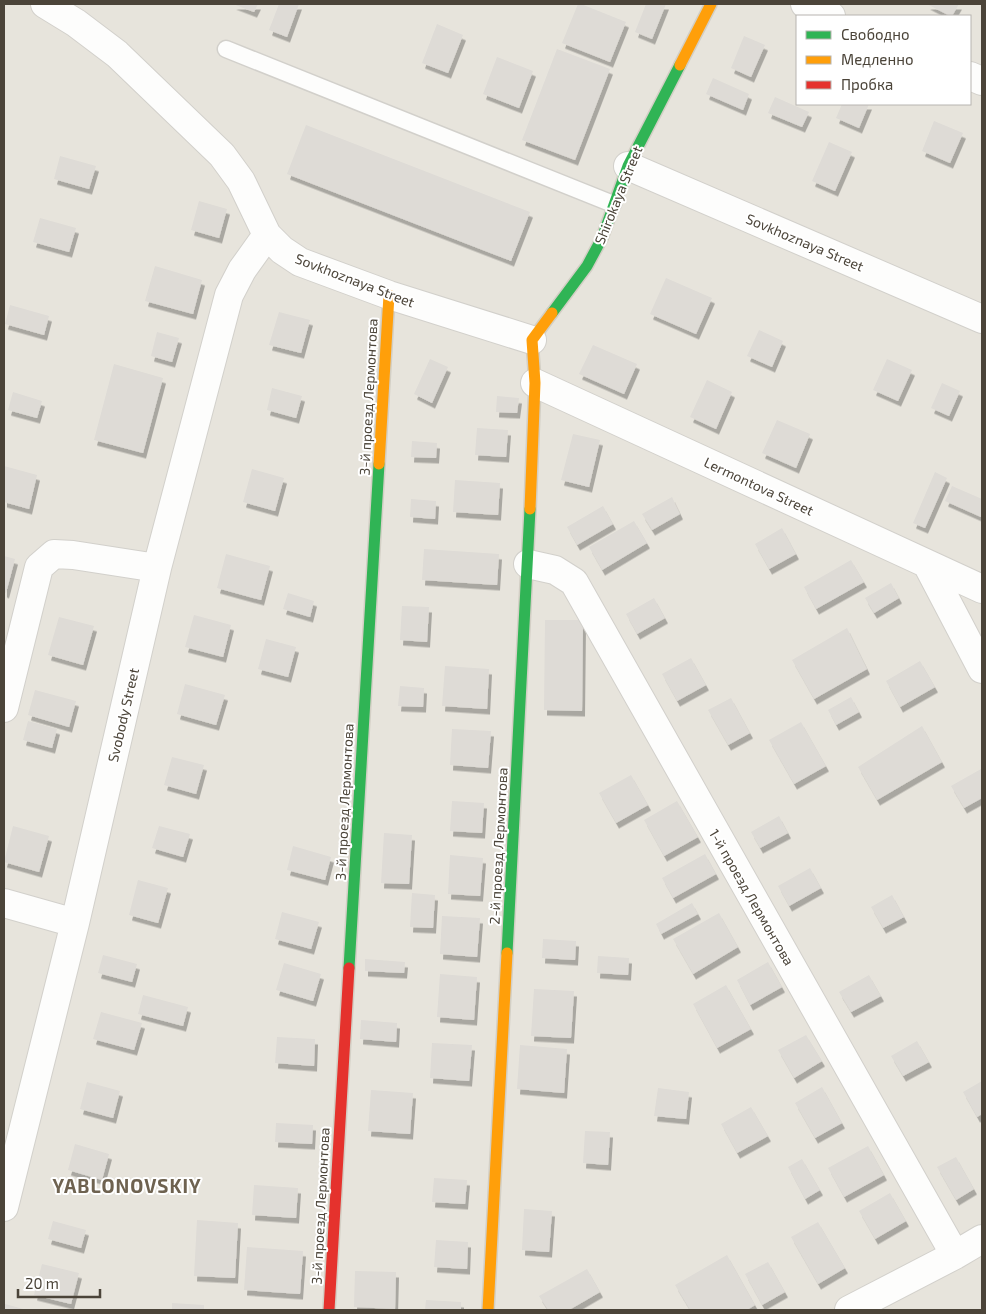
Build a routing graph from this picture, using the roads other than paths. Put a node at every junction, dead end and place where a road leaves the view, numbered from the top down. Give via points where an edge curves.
1 (45, 4) edge
2 (711, 4) edge
3 (805, 4) edge
4 (829, 15) edge
5 (226, 50) dead end
6 (628, 166) junction
7 (613, 204) junction
8 (268, 235) junction
9 (389, 295) junction
10 (982, 319) edge
11 (532, 340) junction
12 (535, 383) junction
13 (528, 564) junction
14 (927, 564) junction
15 (157, 568) junction
16 (982, 589) edge
17 (982, 669) edge
18 (4, 708) edge
19 (4, 902) edge
20 (75, 923) junction
21 (4, 1207) edge
22 (982, 1239) edge
23 (955, 1255) junction
24 (329, 1310) edge
25 (488, 1310) edge
26 (849, 1310) edge

1 - 8 street, Sovkhoznaya Street via 117,54 222,155 241,181
2 - 6 street, Shirokaya Street
3 - 4 street
5 - 7 lane
6 - 7 street, Shirokaya Street
6 - 10 street, Sovkhoznaya Street
7 - 11 street, Shirokaya Street via 602,238 587,266
8 - 9 street, Sovkhoznaya Street via 300,262
8 - 15 street, Svobody Street via 242,270 229,295
9 - 11 street, Sovkhoznaya Street
9 - 24 street, 3-й проезд Лермонтова
11 - 12 street
12 - 13 street, 2-й проезд Лермонтова
12 - 14 street, Lermontova Street
13 - 23 street, 1-й проезд Лермонтова via 555,570 574,582
13 - 25 street, 2-й проезд Лермонтова
14 - 16 street, Lermontova Street
14 - 17 street
15 - 18 street via 54,554 39,568
15 - 20 street, Svobody Street
19 - 20 street
20 - 21 street, Svobody Street
22 - 23 street
23 - 26 street

